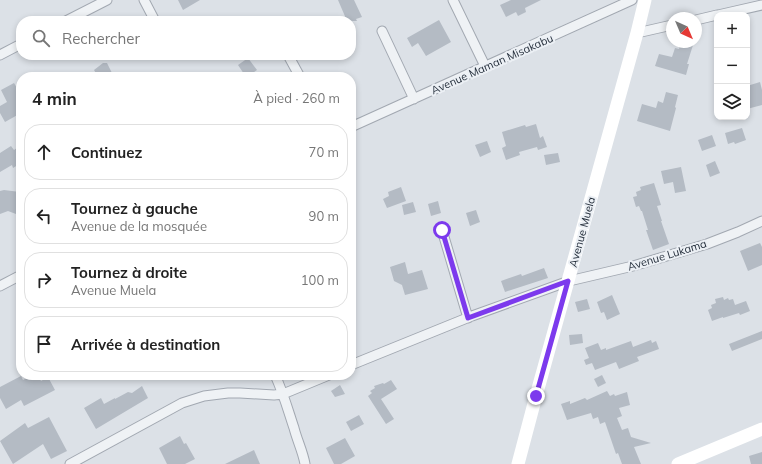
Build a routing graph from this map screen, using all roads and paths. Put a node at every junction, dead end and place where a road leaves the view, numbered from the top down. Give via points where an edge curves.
1 (107, 0) edge
2 (144, 0) edge
3 (453, 0) edge
4 (632, 0) edge
5 (645, 0) edge
6 (762, 5) edge
7 (731, 12) edge
8 (76, 16) edge
9 (152, 16) edge
10 (714, 16) edge
11 (702, 19) edge
12 (666, 26) edge
13 (382, 31) dead end
14 (637, 33) junction
15 (16, 47) edge
16 (0, 55) edge
17 (291, 60) edge
18 (485, 66) junction
19 (297, 72) edge
20 (414, 99) junction
21 (356, 125) edge
22 (762, 221) edge
23 (442, 230) dead end
24 (16, 278) edge
25 (568, 281) junction
26 (0, 286) edge
27 (468, 318) junction
28 (356, 363) edge
29 (277, 380) edge
30 (317, 380) edge
31 (284, 394) junction
32 (762, 429) edge
33 (70, 464) edge
34 (305, 464) edge
35 (518, 464) edge
36 (678, 464) edge

1 - 8 street
2 - 9 street
3 - 18 street
4 - 18 street, Avenue Maman Misakabu
5 - 14 street, Avenue Muela
6 - 7 street
10 - 11 street
12 - 14 street
13 - 20 street
14 - 25 street, Avenue Muela
15 - 16 street
17 - 19 street
18 - 20 street, Avenue Maman Misakabu
20 - 21 street, Avenue Maman Misakabu
22 - 25 street, Avenue Lukama via 707,244 633,266
23 - 27 street
24 - 26 street
25 - 27 street, Avenue Lukama
25 - 35 street, Avenue Muela
27 - 28 street, Avenue Lukama
29 - 31 street
30 - 31 street
31 - 33 street via 274,396 228,393 204,396 182,403
31 - 34 street
32 - 36 street

